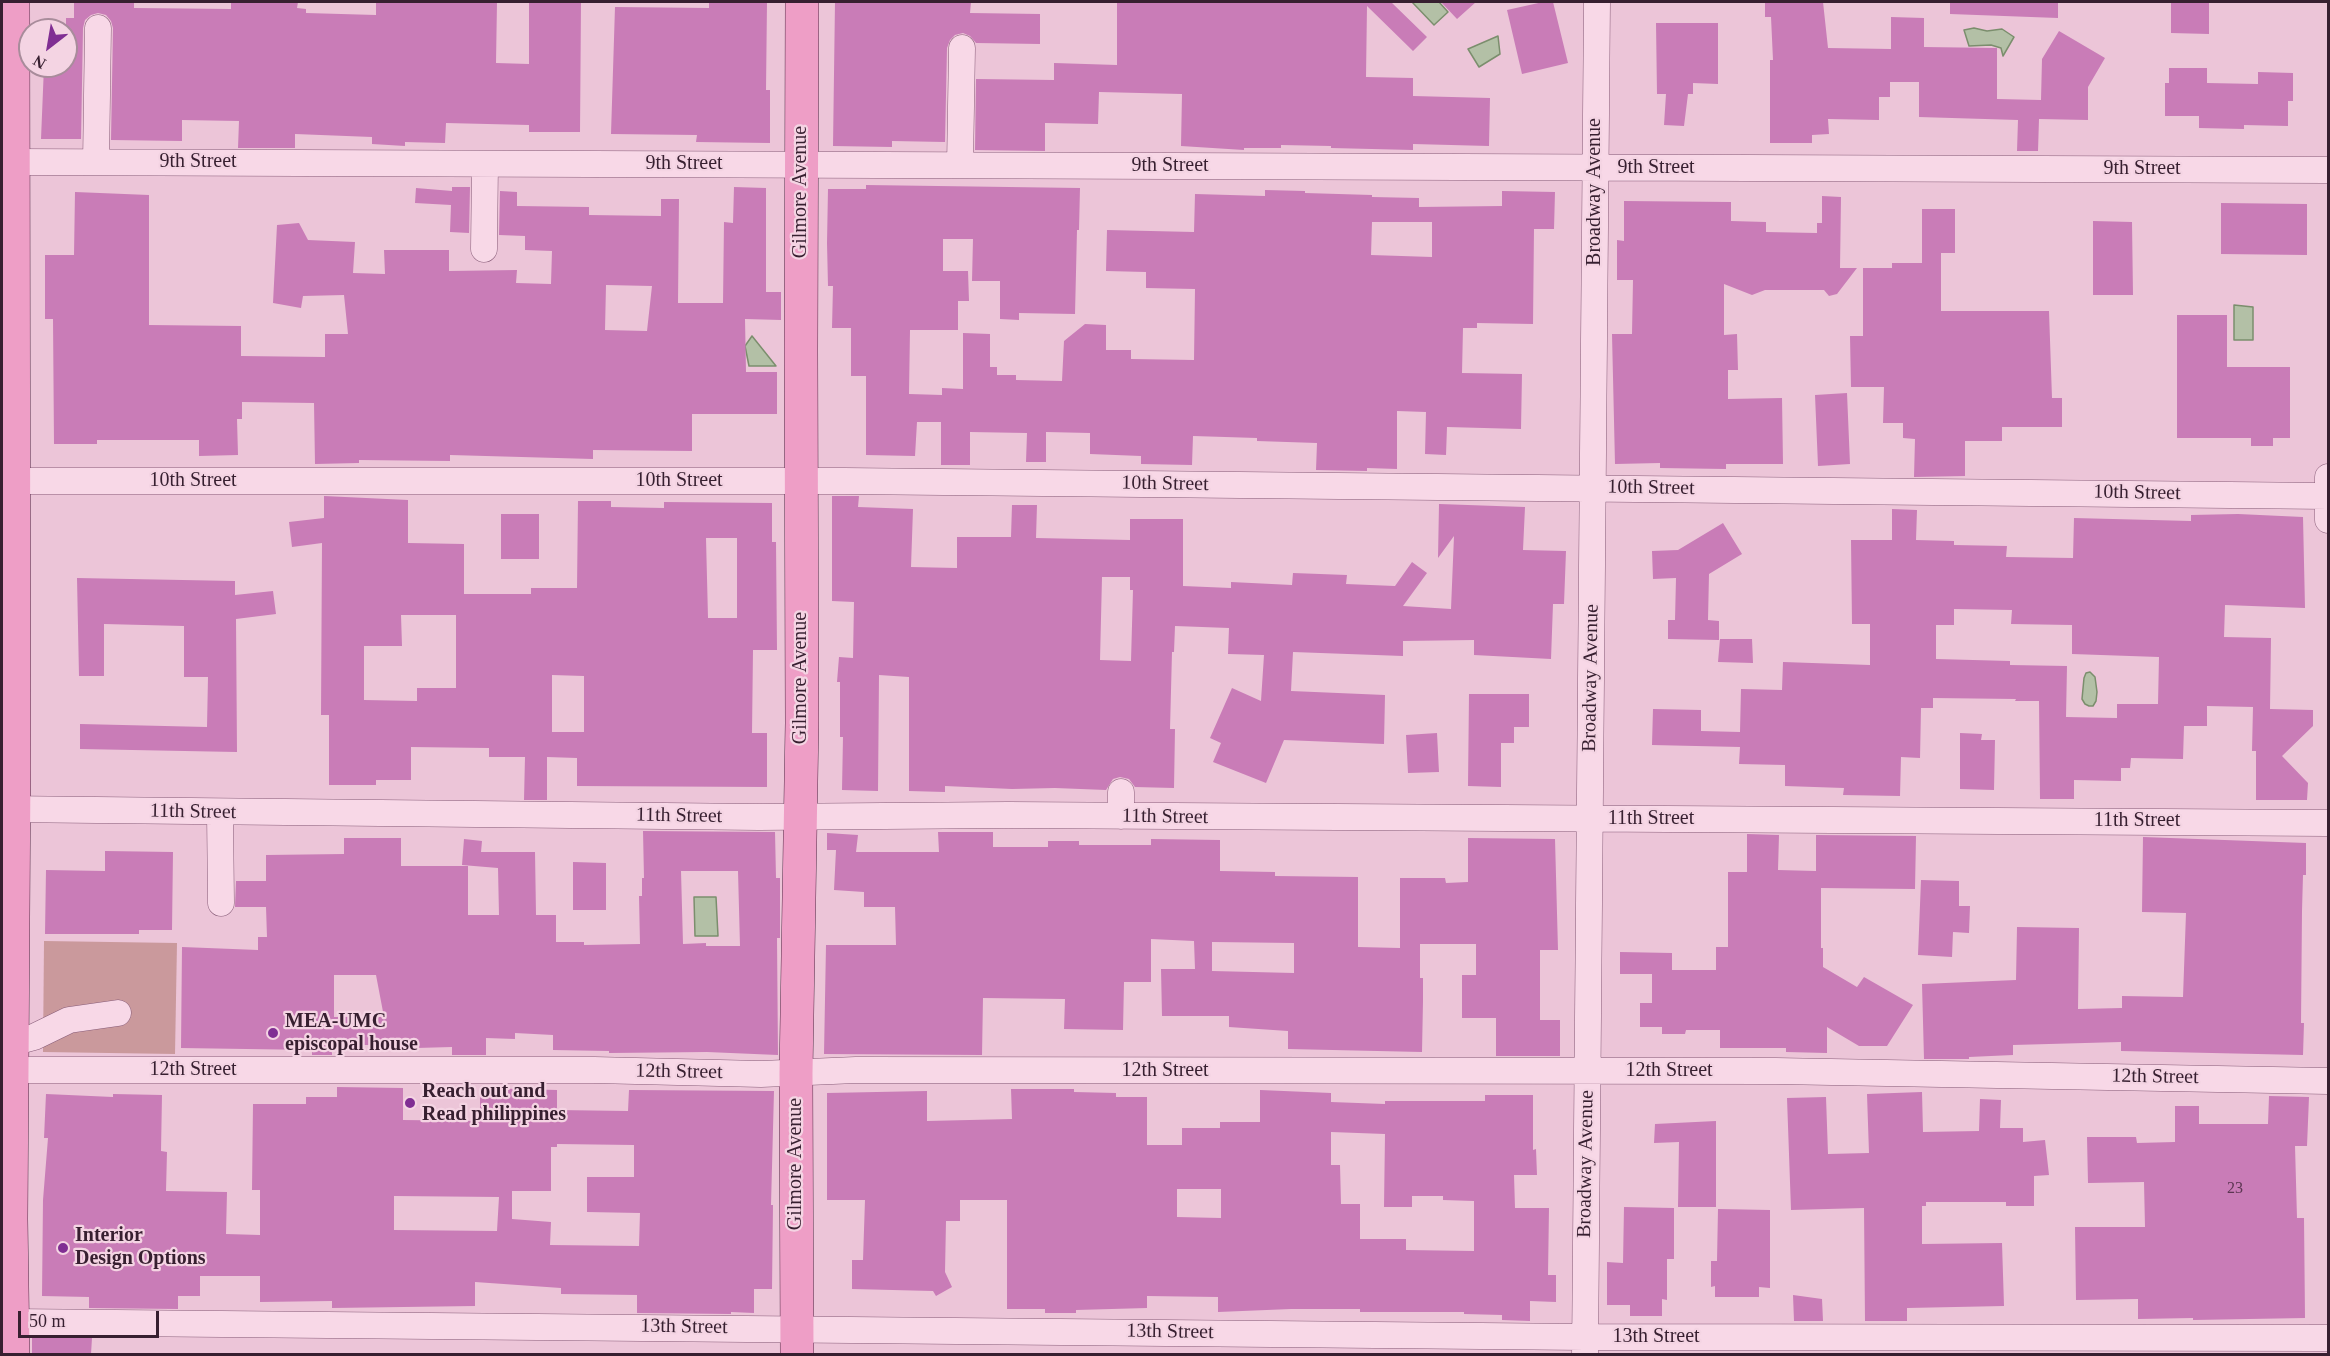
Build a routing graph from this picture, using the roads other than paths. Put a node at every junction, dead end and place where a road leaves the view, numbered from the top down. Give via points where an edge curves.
1 (13, 2) edge
2 (802, 2) edge
3 (1597, 2) edge
4 (98, 28) dead end
5 (962, 48) dead end
6 (12, 162) junction
7 (96, 162) junction
8 (485, 164) junction
9 (801, 165) junction
10 (960, 165) junction
11 (1595, 167) junction
12 (2328, 170) edge
13 (484, 249) dead end
14 (2328, 477) edge
15 (7, 481) edge
16 (801, 482) junction
17 (1593, 487) junction
18 (2328, 496) edge
19 (2328, 520) edge
20 (7, 809) edge
21 (220, 813) junction
22 (799, 817) junction
23 (1590, 818) junction
24 (2328, 823) edge
25 (221, 903) dead end
26 (118, 1013) dead end
27 (8, 1060) edge
28 (1587, 1071) junction
29 (796, 1073) junction
30 (2328, 1081) edge
31 (12, 1322) junction
32 (2328, 1338) edge
33 (797, 1342) edge
34 (1585, 1346) edge
35 (13, 1354) edge

1 - 6 main road
2 - 9 main road, Gilmore Avenue
3 - 11 street, Broadway Avenue
4 - 7 street
5 - 10 street
6 - 7 street, 9th Street
6 - 15 main road
7 - 8 street, 9th Street
8 - 9 street, 9th Street
8 - 13 street
9 - 10 street, 9th Street
9 - 16 main road, Gilmore Avenue
10 - 11 street, 9th Street
11 - 12 street, 9th Street
11 - 17 street, Broadway Avenue
14 - 18 street
15 - 16 street, 10th Street via 458,471
15 - 20 main road
16 - 17 street, 10th Street
16 - 22 main road, Gilmore Avenue
17 - 18 street, 10th Street
17 - 23 street, Broadway Avenue
18 - 19 street
20 - 21 street, 11th Street
20 - 27 main road
21 - 22 street, 11th Street
21 - 25 street
22 - 23 street, 11th Street via 1121,804
22 - 29 main road, Gilmore Avenue
23 - 24 street, 11th Street via 2228,831
23 - 28 street, Broadway Avenue
26 - 27 street via 69,1020 34,1037
27 - 29 street, 12th Street
27 - 31 main road
28 - 29 street, 12th Street
28 - 30 street, 12th Street
28 - 34 street, Broadway Avenue
29 - 33 main road, Gilmore Avenue
31 - 33 street, 13th Street
31 - 35 main road
32 - 34 street, 13th Street
33 - 34 street, 13th Street

